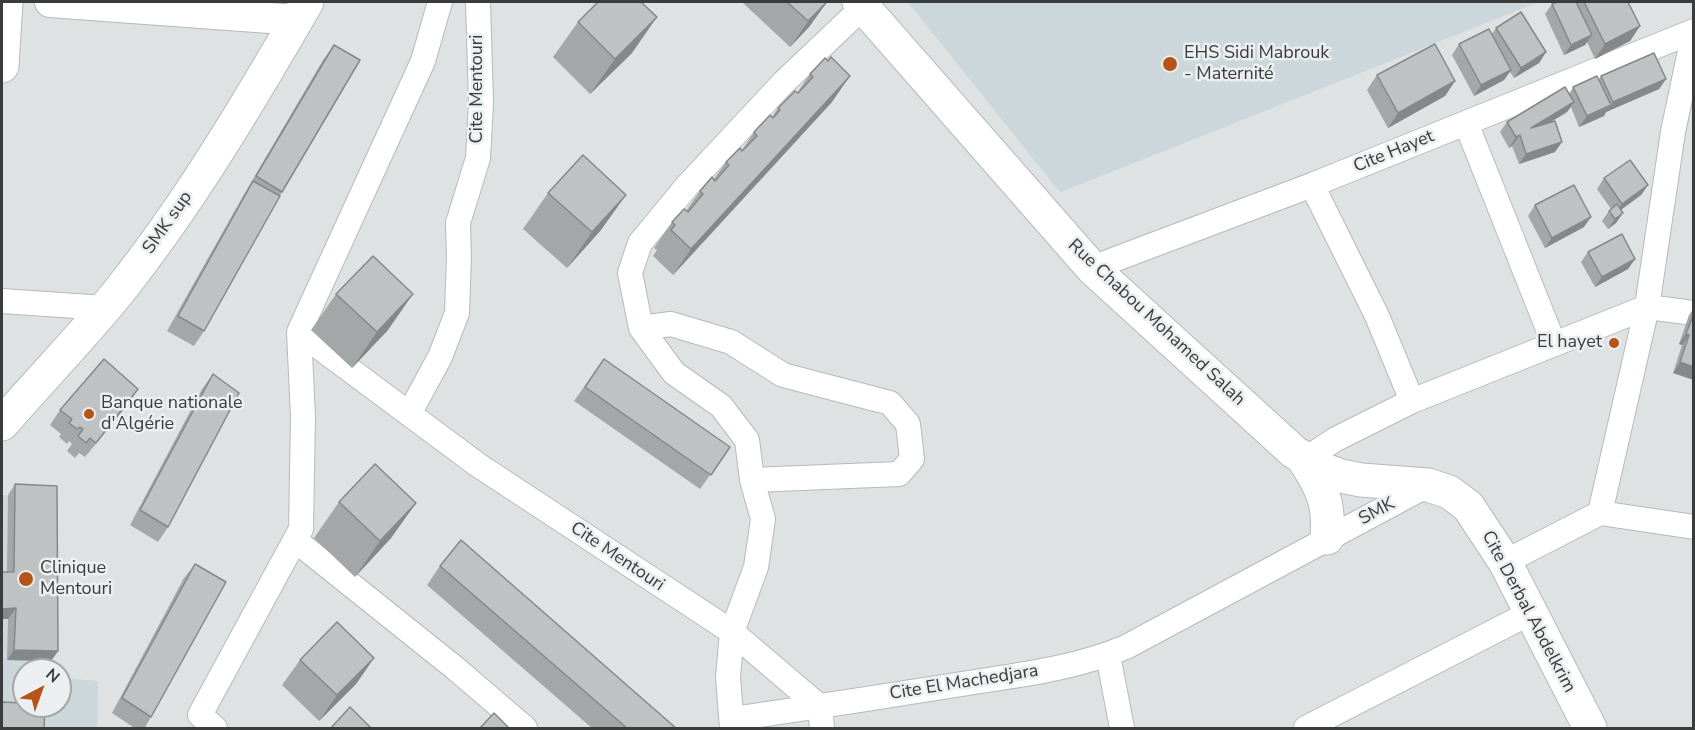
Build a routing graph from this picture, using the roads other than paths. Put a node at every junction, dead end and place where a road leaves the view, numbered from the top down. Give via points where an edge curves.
1 (6, 2) edge
2 (50, 2) edge
3 (440, 2) edge
4 (478, 2) edge
5 (861, 4) edge
6 (302, 11) edge
7 (1694, 32) edge
8 (2, 66) edge
9 (1466, 123) junction
10 (1683, 135) edge
11 (1312, 185) junction
12 (1092, 268) junction
13 (2, 301) edge
14 (1647, 307) junction
15 (105, 308) junction
16 (1694, 313) edge
17 (642, 328) junction
18 (299, 332) junction
19 (1554, 344) junction
20 (1412, 401) junction
21 (409, 414) junction
22 (2, 424) edge
23 (1304, 460) junction
24 (752, 480) junction
25 (1428, 486) junction
26 (1600, 513) junction
27 (1694, 527) edge
28 (1327, 538) junction
29 (295, 540) junction
30 (1505, 562) junction
31 (1530, 613) junction
32 (732, 633) junction
33 (1108, 655) junction
34 (821, 718) edge
35 (733, 724) edge
36 (215, 729) edge
37 (525, 729) edge
38 (1122, 729) edge
39 (1306, 729) edge
40 (1590, 729) edge

1 - 8 main road
2 - 6 street
3 - 18 street via 423,61
4 - 21 street, Cite Mentouri via 482,103 478,158 458,223 458,313 440,357
5 - 12 main road, Rue Chabou Mohamed Salah
5 - 17 street via 783,82 640,243 630,273
6 - 15 main road, SMK sup via 199,179
7 - 9 street, Cite Hayet
7 - 10 street
9 - 11 street, Cite Hayet
9 - 19 street
10 - 14 street
11 - 12 street, Cite Hayet
11 - 20 street via 1377,316
12 - 23 main road, Rue Chabou Mohamed Salah
13 - 15 street
14 - 16 street
14 - 19 street
14 - 26 street
15 - 22 main road, SMK sup
17 - 24 street via 674,374 721,406 747,440
17 - 24 street via 671,324 731,342 783,375 890,403 908,424 912,459 899,474
18 - 21 street, Cite Mentouri
18 - 29 street via 303,417 301,529
19 - 20 street
20 - 23 street via 1336,439
21 - 32 street, Cite Mentouri via 478,465
23 - 25 main road, Rue Chabou Mohamed Salah via 1341,476
23 - 28 main road via 1324,497
24 - 32 street via 763,519 756,567
25 - 28 street, SMK
25 - 30 main road, Cite Derbal Abdelkrim via 1449,492 1468,506
26 - 27 street
26 - 30 street
28 - 33 street, Cite El Machedjara
29 - 36 street via 200,715
29 - 37 street
30 - 31 main road, Cite Derbal Abdelkrim
31 - 39 street
31 - 40 main road, Cite Derbal Abdelkrim
32 - 34 street, Cite Mentouri
32 - 35 street via 728,677
33 - 34 street, Cite El Machedjara
33 - 38 street
34 - 35 street, Cite El Machedjara

